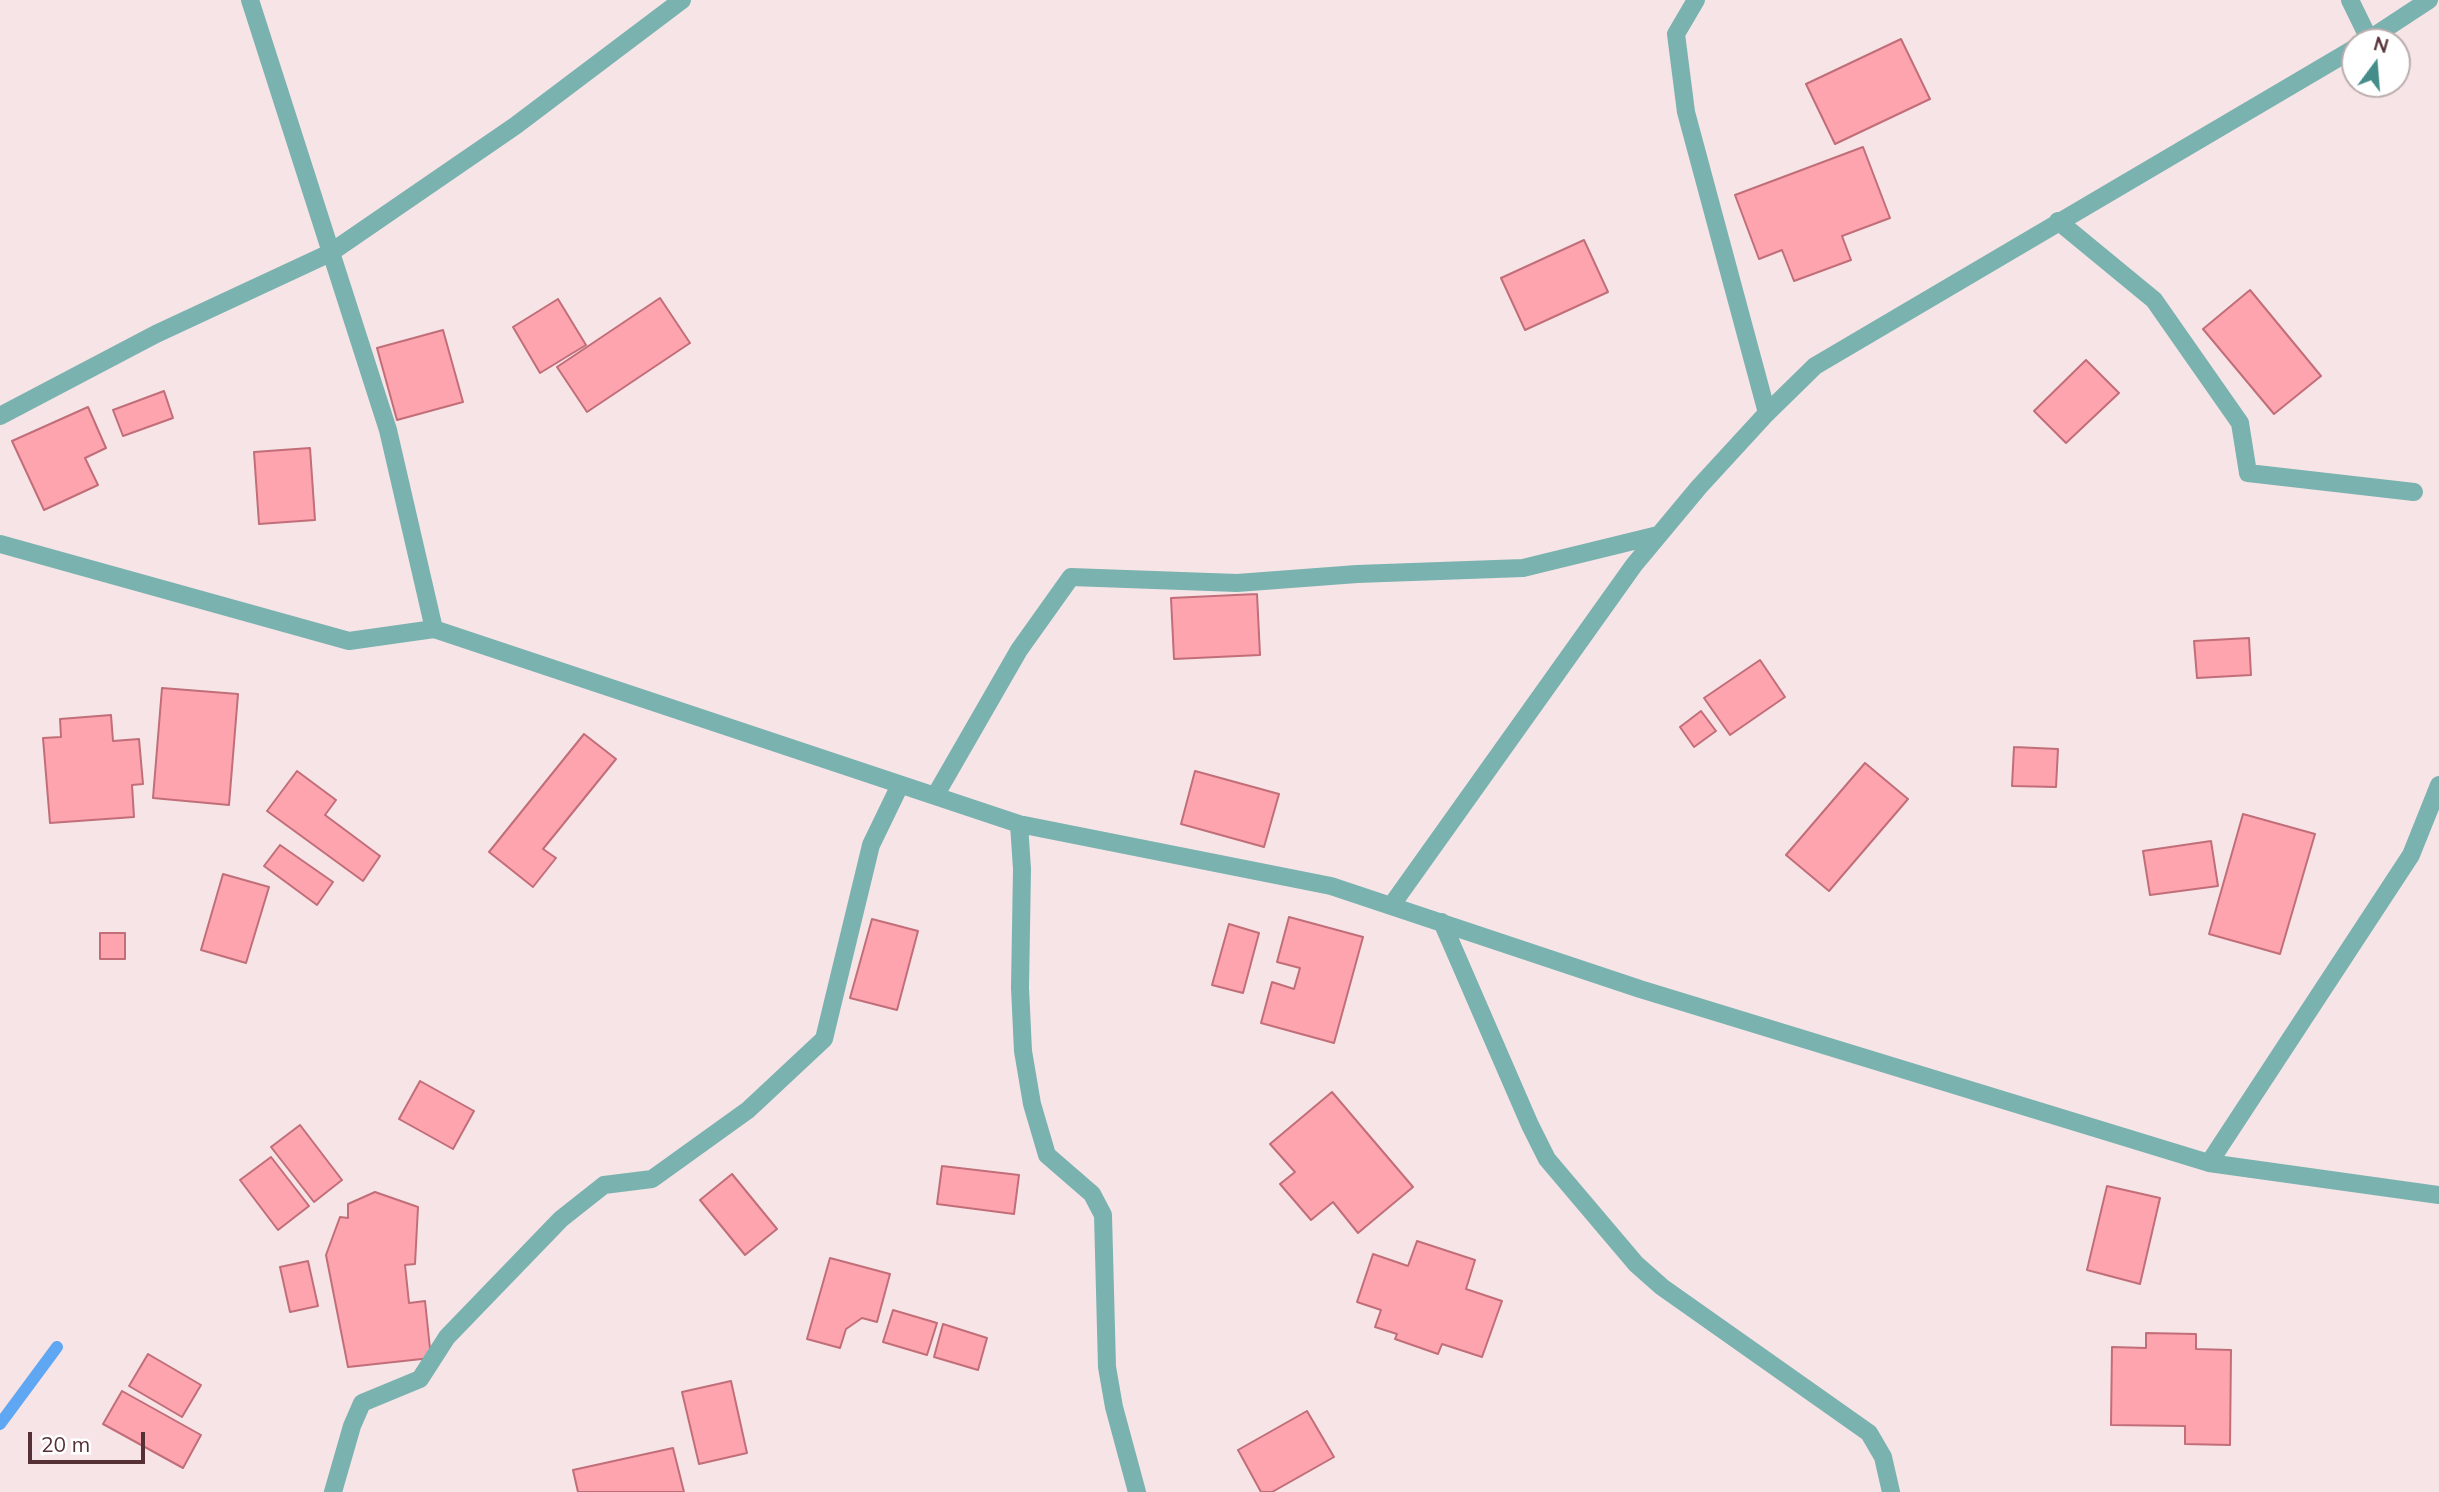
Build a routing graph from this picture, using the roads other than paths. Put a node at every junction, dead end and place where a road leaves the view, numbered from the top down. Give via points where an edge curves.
1 (250, 0) edge
2 (682, 0) edge
3 (1696, 0) edge
4 (2350, 0) edge
5 (2429, 0) edge
6 (2358, 28) edge
7 (2386, 28) edge
8 (2341, 56) edge
9 (2058, 221) junction
10 (330, 253) junction
11 (1767, 413) junction
12 (0, 416) edge
13 (2414, 492) dead end
14 (1658, 535) junction
15 (0, 544) edge
16 (434, 629) junction
17 (900, 785) junction
18 (2439, 785) edge
19 (935, 796) junction
20 (1019, 824) junction
21 (1391, 906) junction
22 (1442, 922) junction
23 (2209, 1163) junction
24 (2439, 1195) edge
25 (332, 1492) edge
26 (1137, 1492) edge
27 (1891, 1492) edge

1 - 10 street
2 - 10 street via 515,126
3 - 11 street via 1676,34 1686,113
4 - 6 street
5 - 7 street
8 - 9 street
9 - 11 street via 1815,366
9 - 13 street via 2154,300 2240,423 2248,474
10 - 12 street via 156,334
10 - 16 street via 388,430
11 - 14 street
14 - 19 street via 1523,568 1237,583 1071,577 1019,650
14 - 21 street
15 - 16 street via 349,641
16 - 17 street
17 - 19 street
17 - 25 street via 871,845 824,1039 748,1110 652,1178 604,1185 561,1219 447,1337 420,1379 362,1403
18 - 23 street via 2410,855
19 - 20 street
20 - 21 street via 1331,886
20 - 26 street via 1020,988 1032,1104 1048,1155 1091,1194 1103,1214 1107,1367
21 - 22 street
22 - 23 street via 1640,989
22 - 27 street via 1547,1159 1636,1264 1662,1287 1869,1433 1883,1457
23 - 24 street

